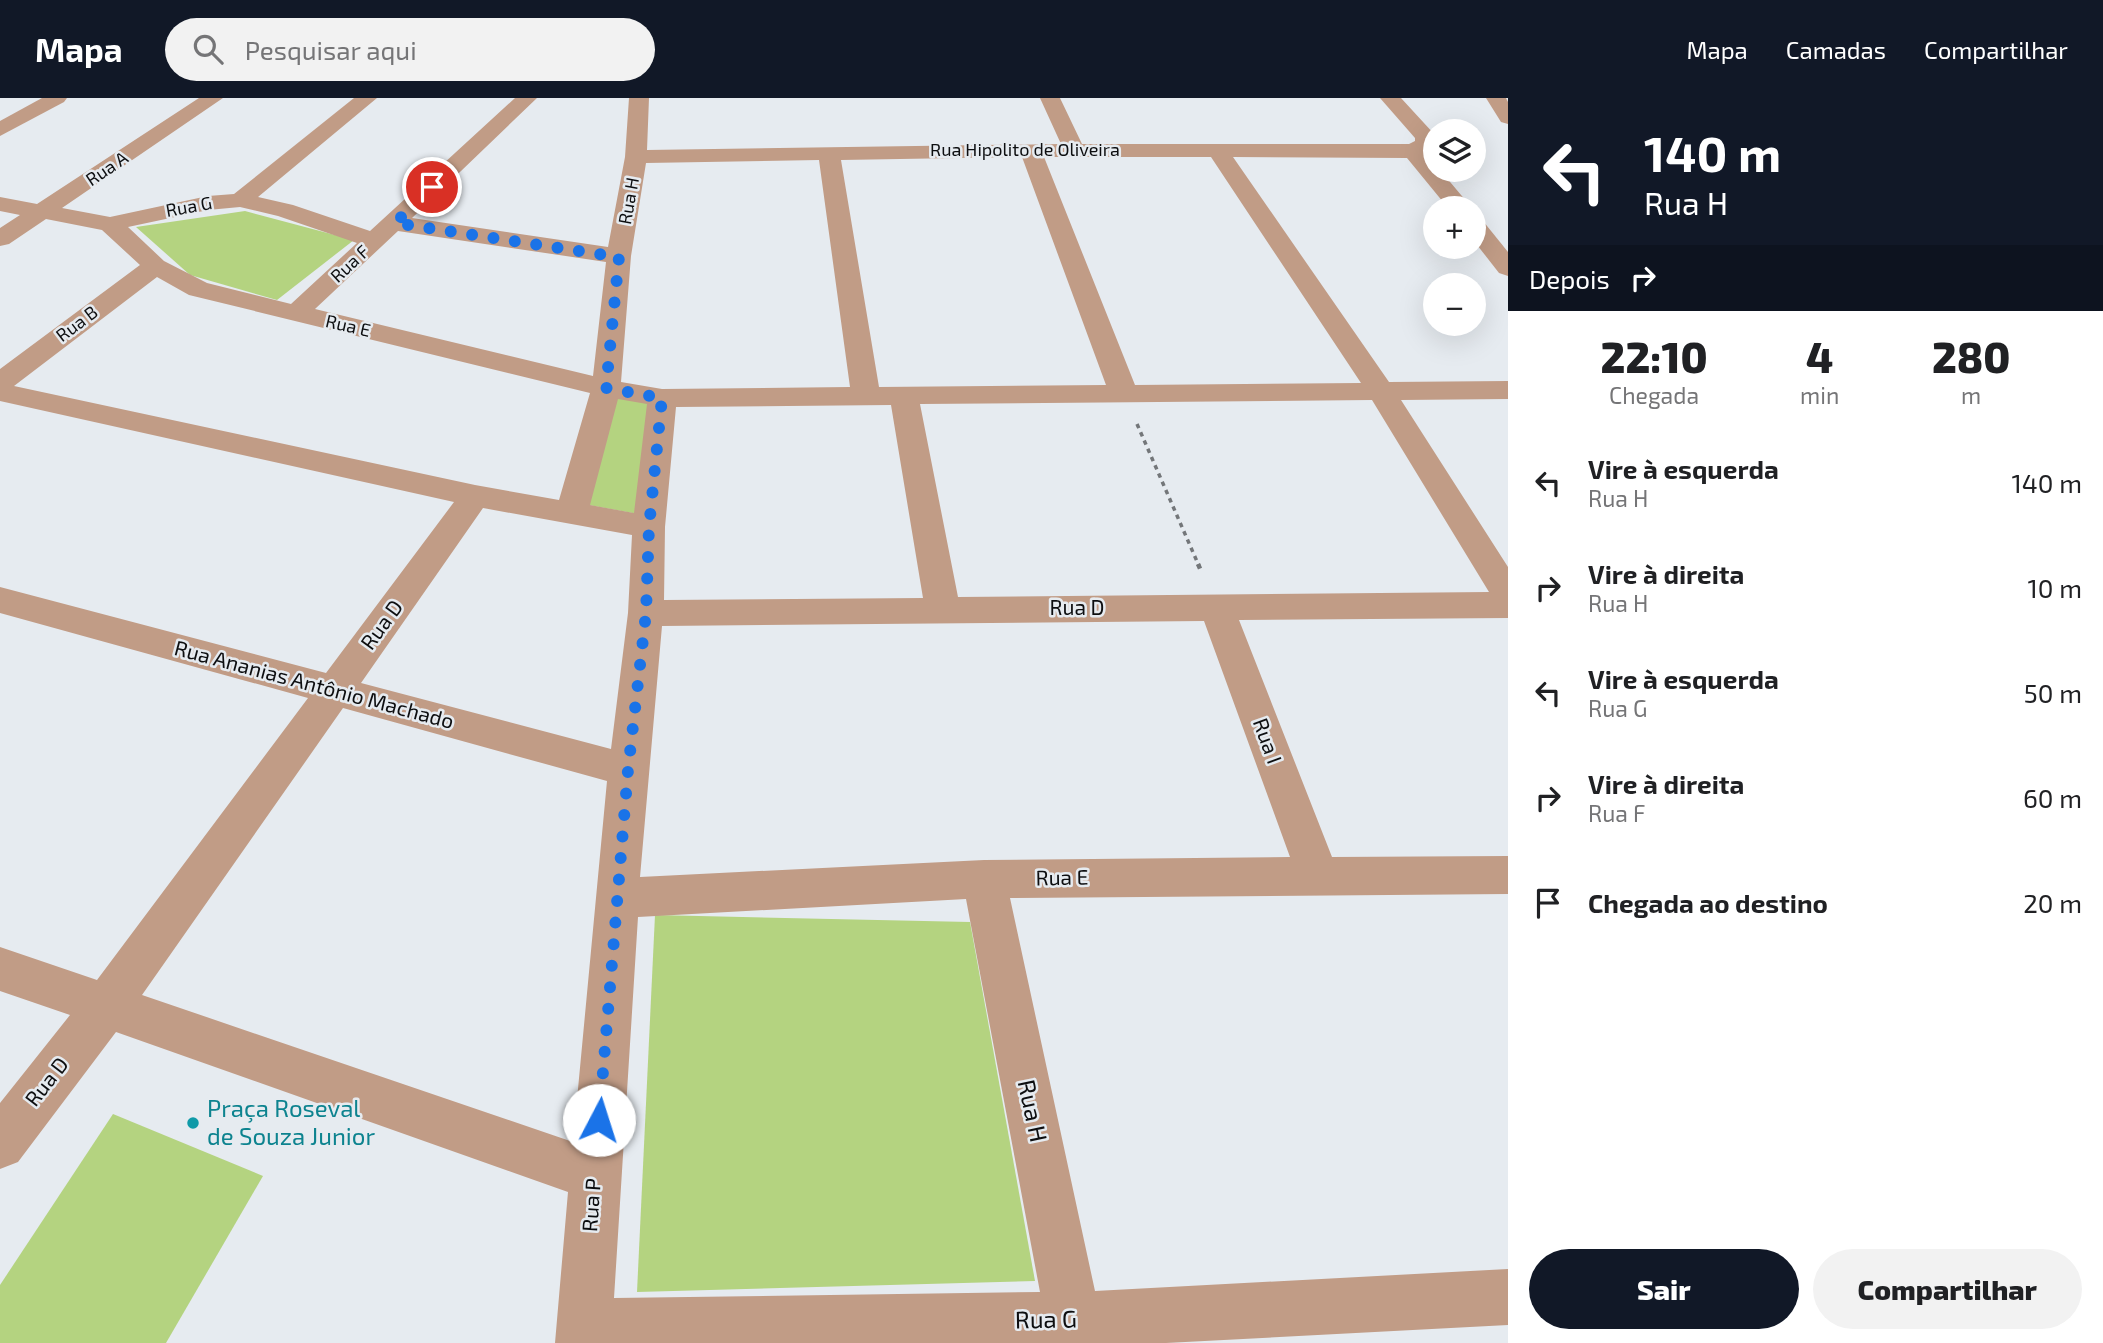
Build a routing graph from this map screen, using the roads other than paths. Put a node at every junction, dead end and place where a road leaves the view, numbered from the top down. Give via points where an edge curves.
1 (57, 98) edge
2 (213, 98) edge
3 (367, 98) edge
4 (527, 98) edge
5 (639, 98) edge
6 (1050, 98) edge
7 (1390, 98) edge
8 (1490, 98) edge
9 (1496, 99) edge
10 (1508, 99) edge
11 (1508, 118) edge
12 (0, 130) edge
13 (1074, 149) junction
14 (1030, 150) junction
15 (1217, 150) junction
16 (1413, 151) junction
17 (829, 152) junction
18 (636, 157) junction
19 (1450, 196) edge
20 (240, 200) junction
21 (0, 204) edge
22 (43, 211) junction
23 (395, 223) junction
24 (110, 224) junction
25 (0, 239) edge
26 (374, 241) junction
27 (1486, 241) edge
28 (619, 257) junction
29 (155, 266) junction
30 (1508, 268) edge
31 (295, 314) junction
32 (0, 383) edge
33 (606, 388) junction
34 (1380, 390) junction
35 (1508, 390) edge
36 (0, 392) edge
37 (1124, 394) junction
38 (904, 396) junction
39 (866, 397) junction
40 (662, 398) junction
41 (475, 496) junction
42 (570, 514) junction
43 (649, 527) junction
44 (1508, 595) edge
45 (0, 600) edge
46 (1508, 604) edge
47 (942, 608) junction
48 (1217, 608) junction
49 (646, 613) junction
50 (334, 691) junction
51 (628, 770) junction
52 (1317, 874) junction
53 (1508, 875) edge
54 (984, 879) junction
55 (617, 898) junction
56 (0, 969) edge
57 (105, 1007) junction
58 (0, 1144) edge
59 (594, 1175) junction
60 (1508, 1297) edge
61 (1076, 1331) edge
62 (583, 1334) edge

1 - 12 street
2 - 22 street, Rua A
3 - 20 street
4 - 23 street, Rua F
5 - 18 street, Rua H
6 - 13 street
7 - 16 street via 1427,140
8 - 9 street
9 - 10 street
9 - 11 street
13 - 14 street, Rua Hipolito de Oliveira
13 - 15 street, Rua Hipolito de Oliveira
14 - 17 street, Rua Hipolito de Oliveira
14 - 37 street
15 - 16 street, Rua Hipolito de Oliveira
15 - 34 street
16 - 19 street
17 - 18 street, Rua Hipolito de Oliveira
17 - 39 street
18 - 28 street, Rua H
20 - 24 street, Rua G
20 - 26 street, Rua G via 285,210
21 - 22 street, Rua G
22 - 24 street, Rua G
22 - 25 street, Rua A
23 - 26 street, Rua F
23 - 28 street
24 - 29 street, Rua E
26 - 31 street, Rua F
27 - 30 street
28 - 33 street, Rua H
29 - 31 street, Rua E via 198,289
29 - 32 street, Rua B
31 - 33 street, Rua E
33 - 40 street
33 - 42 street, Rua H
34 - 35 street
34 - 37 street
34 - 44 street
36 - 41 street
37 - 38 street
38 - 39 street
38 - 47 street
39 - 40 street
40 - 43 street, Rua P
41 - 42 street
41 - 50 street, Rua D
42 - 43 street
43 - 49 street, Rua P
45 - 50 street, Rua Ananias Antônio Machado
46 - 48 street, Rua D
47 - 48 street, Rua D
47 - 49 street, Rua D
48 - 52 street, Rua I
49 - 51 street, Rua P
50 - 51 street, Rua Ananias Antônio Machado
50 - 57 street, Rua D
51 - 55 street, Rua P
52 - 53 street, Rua E
52 - 54 street, Rua E
54 - 55 street, Rua E
54 - 61 street, Rua H
55 - 59 street, Rua P
56 - 57 street
57 - 58 street, Rua D
57 - 59 street
59 - 62 street, Rua P
60 - 61 street, Rua G
61 - 62 street, Rua G

